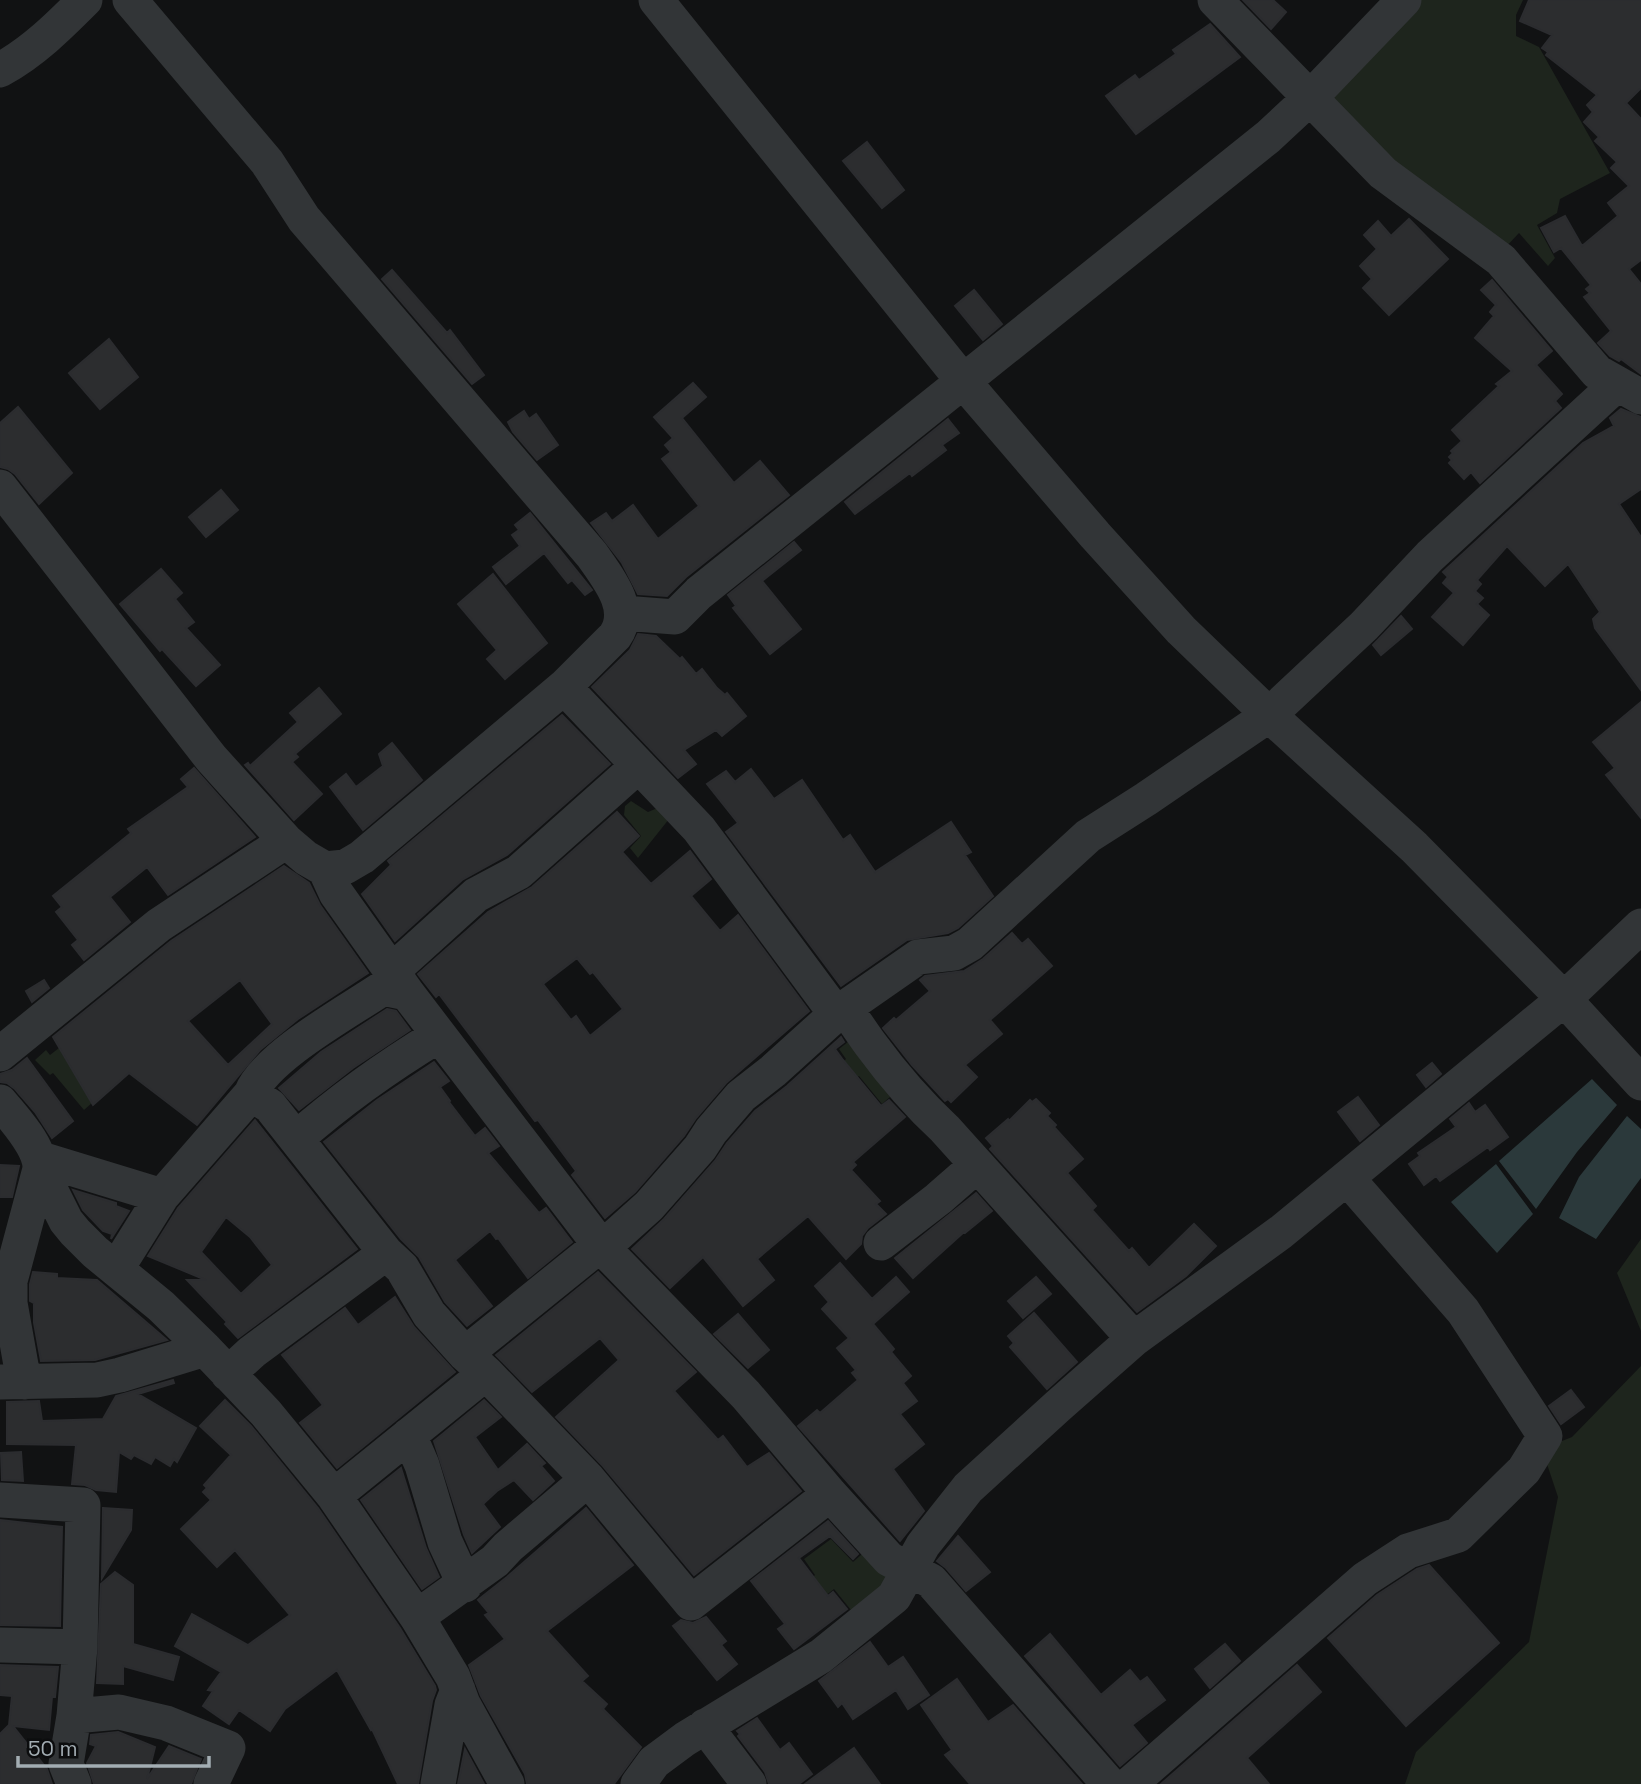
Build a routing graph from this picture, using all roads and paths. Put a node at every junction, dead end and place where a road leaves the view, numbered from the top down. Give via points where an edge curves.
1 (85, 0) edge
2 (130, 0) edge
3 (656, 0) edge
4 (1216, 0) edge
5 (1404, 0) edge
6 (0, 70) edge
7 (1311, 97) junction
8 (963, 381) junction
9 (1631, 384) edge
10 (0, 487) edge
11 (623, 613) junction
12 (564, 687) junction
13 (1269, 715) junction
14 (638, 766) junction
15 (285, 841) junction
16 (326, 869) junction
17 (1641, 926) edge
18 (400, 982) junction
19 (1564, 999) junction
20 (840, 1011) junction
21 (439, 1035) junction
22 (0, 1054) edge
23 (1641, 1083) edge
24 (251, 1094) junction
25 (0, 1101) edge
26 (296, 1139) junction
27 (40, 1164) junction
28 (976, 1165) junction
29 (1347, 1178) junction
30 (162, 1196) junction
31 (881, 1243) dead end
32 (600, 1245) junction
33 (386, 1253) junction
34 (117, 1268) junction
35 (1134, 1339) junction
36 (205, 1349) junction
37 (476, 1363) junction
38 (228, 1374) junction
39 (12, 1382) edge
40 (409, 1435) junction
41 (588, 1479) junction
42 (830, 1494) junction
43 (334, 1496) junction
44 (0, 1500) edge
45 (907, 1570) junction
46 (465, 1585) junction
47 (417, 1617) junction
48 (0, 1645) edge
49 (80, 1647) junction
50 (458, 1690) junction
51 (75, 1716) junction
52 (705, 1726) junction
53 (74, 1784) edge
54 (211, 1784) edge
55 (438, 1784) edge
56 (507, 1784) edge
57 (638, 1784) edge
58 (749, 1784) edge
59 (1109, 1784) edge
60 (1130, 1784) edge

1 - 6 street via 53,32
2 - 11 street via 267,162 304,219 592,555
3 - 8 street
4 - 7 street
5 - 7 street
7 - 8 street via 1268,137
7 - 9 street via 1383,173 1501,260 1597,372
8 - 11 street via 675,617
8 - 13 street via 1181,630
9 - 13 street via 1430,556
10 - 15 street via 211,758
11 - 12 street via 615,636
12 - 14 street
12 - 16 street via 362,857 345,867
13 - 19 street via 1414,847
13 - 20 street via 1088,836 970,944 954,953 918,957
14 - 18 street via 519,872 476,895
14 - 20 street via 699,830
15 - 16 street
15 - 22 street via 159,925
16 - 18 street via 336,893
17 - 19 street
18 - 21 street
18 - 24 street via 383,988 290,1051 256,1082
19 - 23 street
19 - 29 street
20 - 28 street via 862,1030 923,1109
20 - 32 street via 741,1096 649,1206
21 - 26 street via 395,1062
21 - 32 street
24 - 26 street via 270,1106
24 - 30 street
25 - 27 street
26 - 33 street
27 - 30 street
27 - 34 street via 66,1221
27 - 39 street via 10,1281
28 - 31 street
28 - 35 street
29 - 35 street
29 - 60 street via 1463,1311 1545,1436 1524,1470 1458,1535 1408,1551 1365,1579
30 - 34 street
32 - 37 street
32 - 42 street via 746,1395
33 - 37 street via 402,1268 429,1314
33 - 38 street
34 - 36 street
35 - 45 street via 968,1488
36 - 38 street
36 - 39 street via 97,1380
37 - 40 street
37 - 41 street
38 - 43 street
40 - 43 street
40 - 46 street via 445,1542
41 - 42 street via 691,1603
41 - 46 street
42 - 45 street via 889,1559
43 - 47 street
44 - 49 street via 83,1506
45 - 52 street via 894,1597 821,1656
45 - 59 street via 930,1581
46 - 47 street
47 - 50 street
48 - 49 street
49 - 51 street
50 - 55 street
50 - 56 street
51 - 53 street via 66,1764
51 - 54 street via 119,1712 166,1723 228,1748
52 - 57 street via 654,1762
52 - 58 street

